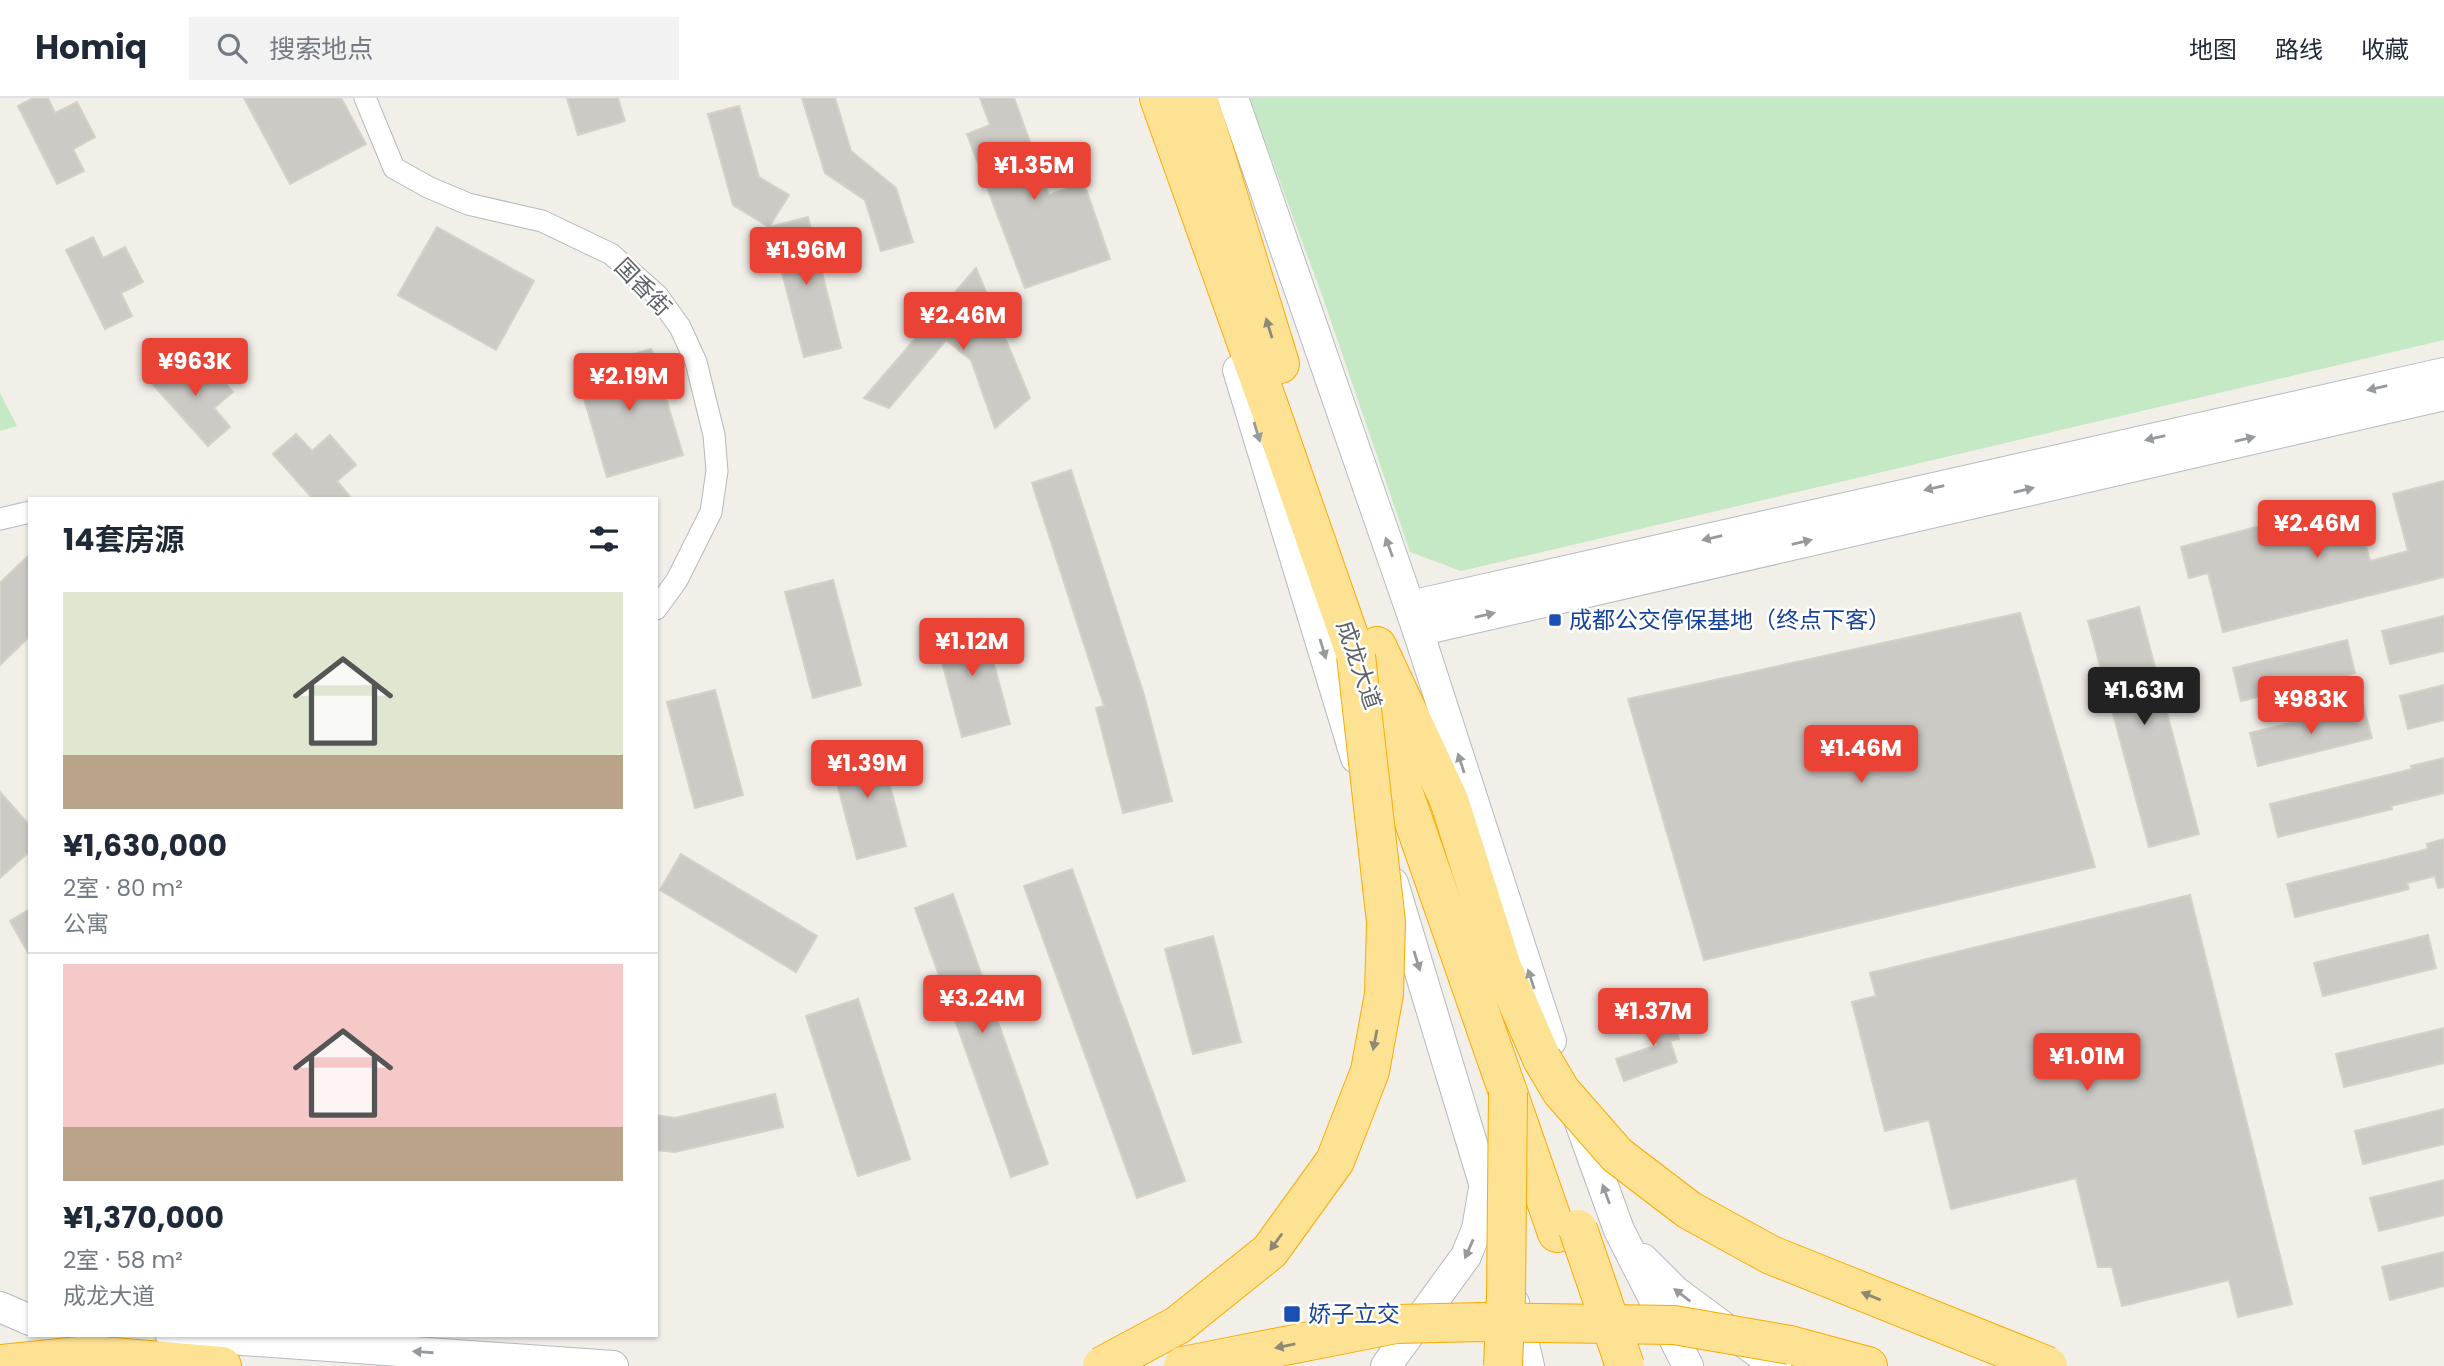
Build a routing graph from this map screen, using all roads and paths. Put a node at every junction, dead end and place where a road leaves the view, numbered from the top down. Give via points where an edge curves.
1 (365, 98) edge
2 (1159, 98) edge
3 (1198, 98) edge
4 (1233, 98) edge
5 (1178, 154) junction
6 (2444, 373) edge
7 (2444, 395) edge
8 (1279, 398) junction
9 (28, 512) edge
10 (0, 519) edge
11 (658, 606) edge
12 (1414, 618) junction
13 (1367, 651) junction
14 (1508, 1092) junction
15 (1485, 1183) junction
16 (1619, 1230) junction
17 (1568, 1231) junction
18 (0, 1307) edge
19 (1916, 1314) junction
20 (28, 1319) edge
21 (1483, 1322) junction
22 (0, 1324) edge
23 (28, 1326) edge
24 (200, 1337) edge
25 (1783, 1355) edge
26 (0, 1364) edge
27 (222, 1366) edge
28 (613, 1366) edge
29 (1102, 1366) edge
30 (1183, 1366) edge
31 (1317, 1366) edge
32 (1386, 1366) edge
33 (1503, 1366) edge
34 (1529, 1366) edge
35 (1604, 1366) edge
36 (1625, 1366) edge
37 (1688, 1366) edge
38 (1839, 1366) edge
39 (1868, 1366) edge
40 (1997, 1366) edge
41 (2048, 1366) edge

1 - 11 street, 国香街 via 394,168 468,204 542,221 611,254 657,295 680,327 696,362 714,435 717,471 711,512 677,580
2 - 5 highway, 成龙大道
8 -> 3 highway, 成龙大道
12 -> 4 main road
5 - 8 highway, 成龙大道
5 -> 15 main road via 1215,295
6 -> 12 main road
12 -> 7 main road
8 - 13 highway, 成龙大道
9 - 10 street
16 -> 12 main road via 1558,1062
13 - 14 highway, 成龙大道, bridge
13 - 17 highway, 成龙大道
19 -> 13 highway, bridge via 1771,1255 1689,1210 1617,1155 1561,1091 1502,967 1449,800
13 -> 29 highway, bridge via 1387,922 1384,994 1370,1071 1335,1161 1270,1251 1178,1325
14 - 17 highway, 成龙大道
14 - 33 highway, bridge
15 -> 32 main road via 1477,1229 1466,1256
15 - 34 main road
25 -> 16 main road via 1675,1291
16 - 37 main road
17 - 35 highway
17 - 36 highway, bridge
18 - 20 main road
19 - 40 highway, bridge
19 - 41 highway, bridge
21 - 25 highway, bridge via 1674,1325
21 -> 30 highway, bridge via 1396,1324
21 - 31 highway, bridge via 1377,1343
22 - 23 main road
28 -> 24 main road
25 - 38 highway
25 - 39 highway
26 - 27 highway via 89,1355

